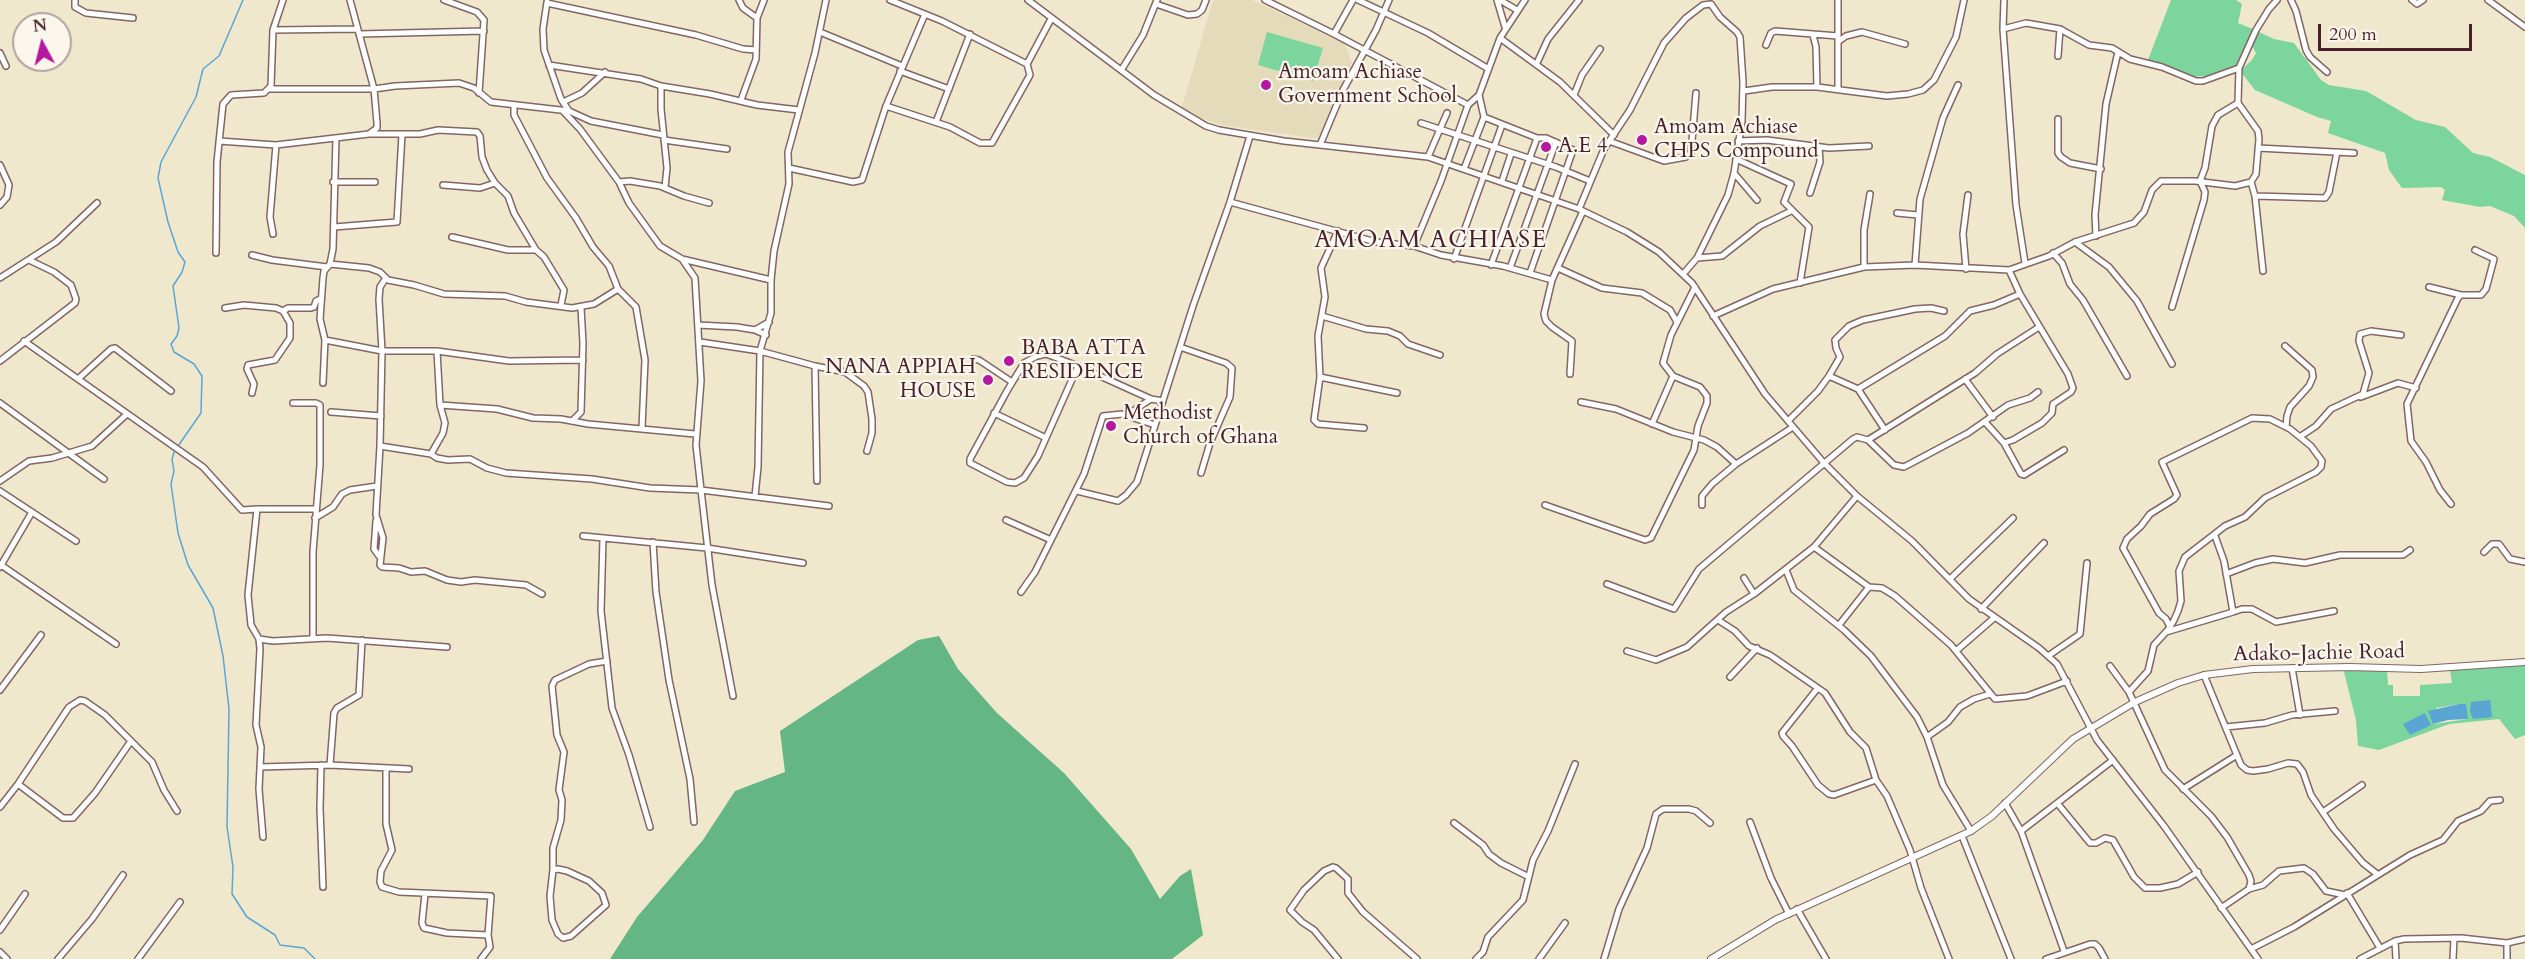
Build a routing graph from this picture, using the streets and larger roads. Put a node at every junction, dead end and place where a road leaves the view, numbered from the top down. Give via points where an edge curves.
1 (75, 0) edge
2 (283, 0) edge
3 (350, 0) edge
4 (444, 0) edge
5 (739, 0) edge
6 (765, 0) edge
7 (826, 0) edge
8 (890, 0) edge
9 (1028, 0) edge
10 (1206, 0) edge
11 (1265, 0) edge
12 (1353, 0) edge
13 (1358, 0) edge
14 (1389, 0) edge
15 (1499, 0) edge
16 (1525, 0) edge
17 (1579, 0) edge
18 (1838, 0) edge
19 (1964, 0) edge
20 (2004, 0) edge
21 (2277, 0) edge
22 (2291, 0) edge
23 (2412, 0) edge
24 (2423, 0) edge
25 (2487, 0) edge
26 (547, 1) edge
27 (1156, 2) edge
28 (1517, 10) junction
29 (1385, 11) junction
30 (925, 14) junction
31 (133, 18) dead end
32 (757, 18) junction
33 (1051, 19) junction
34 (1505, 27) junction
35 (2525, 27) edge
36 (2060, 28) junction
37 (2003, 29) junction
38 (273, 30) junction
39 (484, 31) junction
40 (358, 32) junction
41 (820, 32) junction
42 (970, 34) junction
43 (1334, 34) junction
44 (1813, 35) junction
45 (1500, 38) junction
46 (1838, 39) junction
47 (1905, 44) dead end
48 (1766, 45) dead end
49 (1600, 49) dead end
50 (756, 50) junction
51 (1364, 50) junction
52 (2118, 52) junction
53 (0, 53) edge
54 (2058, 57) dead end
55 (1537, 63) junction
56 (1027, 64) junction
57 (549, 65) junction
58 (6, 66) dead end
59 (1487, 68) junction
60 (2239, 68) junction
61 (901, 69) junction
62 (1122, 69) junction
63 (605, 72) junction
64 (2327, 72) dead end
65 (1958, 85) dead end
66 (661, 86) junction
67 (1816, 87) junction
68 (1838, 88) junction
69 (270, 89) junction
70 (374, 89) junction
71 (949, 89) junction
72 (1744, 91) junction
73 (479, 93) junction
74 (1695, 93) dead end
75 (1479, 95) junction
76 (1574, 95) junction
77 (741, 100) junction
78 (562, 101) junction
79 (2238, 103) junction
80 (1468, 105) junction
81 (514, 106) junction
82 (886, 106) junction
83 (799, 110) junction
84 (563, 111) junction
85 (1447, 112) dead end
86 (1484, 117) junction
87 (2058, 119) dead end
88 (936, 122) junction
89 (1421, 123) dead end
90 (1502, 125) junction
91 (1439, 131) junction
92 (369, 134) junction
93 (402, 134) junction
94 (1250, 135) junction
95 (1614, 135) junction
96 (664, 137) junction
97 (1458, 137) junction
98 (336, 138) junction
99 (1537, 138) junction
100 (219, 141) junction
101 (1609, 141) junction
102 (1738, 141) junction
103 (1474, 142) junction
104 (1556, 142) junction
105 (276, 145) junction
106 (1320, 145) junction
107 (1869, 146) dead end
108 (1818, 147) junction
109 (1494, 148) junction
110 (2258, 148) junction
111 (728, 149) dead end
112 (2337, 152) junction
113 (2354, 153) dead end
114 (1511, 154) junction
115 (1428, 157) junction
116 (1530, 159) junction
117 (1736, 159) junction
118 (1448, 163) junction
119 (0, 165) edge
120 (1548, 165) junction
121 (789, 168) junction
122 (1464, 169) junction
123 (2102, 169) junction
124 (1566, 170) junction
125 (1734, 173) junction
126 (1484, 175) junction
127 (1502, 181) junction
128 (1590, 181) junction
129 (2200, 181) junction
130 (333, 182) junction
131 (375, 182) dead end
132 (619, 182) junction
133 (2251, 182) junction
134 (495, 183) junction
135 (443, 184) dead end
136 (665, 187) junction
137 (1520, 187) junction
138 (1810, 192) dead end
139 (1538, 194) junction
140 (1870, 194) dead end
141 (1968, 195) dead end
142 (2255, 196) junction
143 (1757, 200) dead end
144 (1555, 201) junction
145 (709, 202) dead end
146 (1230, 202) junction
147 (97, 203) dead end
148 (0, 205) edge
149 (1581, 210) junction
150 (1791, 211) junction
151 (1898, 213) dead end
152 (1918, 215) junction
153 (334, 227) junction
154 (1338, 231) junction
155 (273, 234) dead end
156 (2096, 236) junction
157 (452, 237) dead end
158 (2075, 242) junction
159 (1414, 246) junction
160 (536, 250) junction
161 (2475, 250) dead end
162 (216, 253) dead end
163 (2053, 253) junction
164 (252, 255) dead end
165 (1454, 258) junction
166 (1697, 258) junction
167 (682, 259) junction
168 (29, 260) junction
169 (2025, 263) junction
170 (328, 265) junction
171 (1491, 265) junction
172 (1915, 265) junction
173 (1864, 267) junction
174 (1510, 268) junction
175 (1558, 268) junction
176 (1966, 269) junction
177 (2009, 270) junction
178 (2263, 271) dead end
179 (1530, 273) junction
180 (1684, 273) junction
181 (0, 278) edge
182 (386, 278) junction
183 (771, 280) junction
184 (1552, 280) junction
185 (1800, 283) junction
186 (1695, 286) junction
187 (2429, 287) dead end
188 (618, 289) junction
189 (2020, 294) junction
190 (2461, 295) junction
191 (320, 299) junction
192 (561, 306) junction
193 (2172, 307) dead end
194 (225, 308) dead end
195 (582, 308) junction
196 (283, 311) junction
197 (1944, 311) dead end
198 (1322, 316) junction
199 (1713, 316) junction
200 (769, 322) junction
201 (1677, 322) junction
202 (698, 325) junction
203 (2040, 327) junction
204 (755, 330) junction
205 (766, 335) junction
206 (2401, 335) dead end
207 (325, 340) junction
208 (24, 341) junction
209 (700, 342) junction
210 (2285, 346) dead end
211 (1180, 347) junction
212 (382, 351) junction
213 (437, 351) junction
214 (759, 351) junction
215 (1440, 355) dead end
216 (973, 359) dead end
217 (583, 360) junction
218 (0, 361) edge
219 (2172, 364) dead end
220 (815, 366) junction
221 (1078, 366) junction
222 (1570, 374) dead end
223 (1673, 376) junction
224 (1829, 376) junction
225 (2127, 376) dead end
226 (1320, 377) junction
227 (78, 379) junction
228 (1965, 379) junction
229 (1012, 382) junction
230 (323, 383) dead end
231 (2416, 388) junction
232 (1858, 389) junction
233 (171, 391) dead end
234 (2038, 392) dead end
235 (252, 393) dead end
236 (1397, 393) dead end
237 (2361, 397) junction
238 (1151, 399) junction
239 (1163, 401) junction
240 (1581, 402) dead end
241 (0, 403) edge
242 (293, 403) dead end
243 (440, 405) junction
244 (331, 412) dead end
245 (581, 412) junction
246 (994, 413) junction
247 (127, 414) junction
248 (1127, 415) junction
249 (381, 416) junction
250 (1993, 417) junction
251 (572, 421) junction
252 (1788, 421) junction
253 (1985, 422) junction
254 (588, 424) junction
255 (1653, 424) junction
256 (1155, 425) junction
257 (1793, 427) junction
258 (2286, 427) junction
259 (642, 428) junction
260 (1364, 428) dead end
261 (1885, 430) junction
262 (695, 434) junction
263 (2301, 436) junction
264 (1046, 438) junction
265 (1697, 438) junction
266 (1868, 440) junction
267 (2004, 443) junction
268 (381, 446) junction
269 (2064, 450) dead end
270 (867, 451) dead end
271 (69, 453) junction
272 (431, 454) junction
273 (1824, 463) junction
274 (1736, 464) junction
275 (1201, 473) dead end
276 (104, 479) dead end
277 (0, 481) edge
278 (817, 481) dead end
279 (377, 486) junction
280 (701, 490) junction
281 (0, 491) edge
282 (1077, 491) junction
283 (755, 496) junction
284 (1857, 496) junction
285 (2451, 504) dead end
286 (1702, 505) dead end
287 (829, 506) dead end
288 (1545, 506) dead end
289 (256, 509) junction
290 (315, 509) junction
291 (32, 512) junction
292 (315, 518) junction
293 (2013, 518) dead end
294 (1006, 520) dead end
295 (376, 521) junction
296 (583, 536) dead end
297 (2215, 536) junction
298 (603, 539) junction
299 (1051, 540) junction
300 (76, 542) dead end
301 (653, 542) junction
302 (2044, 543) dead end
303 (1814, 547) junction
304 (707, 548) junction
305 (2410, 550) dead end
306 (2484, 552) dead end
307 (379, 556) junction
308 (2525, 562) edge
309 (803, 563) dead end
310 (2087, 563) dead end
311 (1, 566) edge
312 (1786, 570) junction
313 (2226, 574) junction
314 (1744, 578) dead end
315 (1950, 579) junction
316 (1607, 584) dead end
317 (1869, 587) junction
318 (1021, 592) dead end
319 (542, 594) dead end
320 (1754, 594) junction
321 (1981, 609) junction
322 (2334, 611) dead end
323 (2233, 612) junction
324 (1994, 618) junction
325 (1718, 620) junction
326 (1839, 625) junction
327 (2170, 627) junction
328 (2166, 633) junction
329 (41, 636) dead end
330 (313, 638) junction
331 (259, 639) junction
332 (362, 640) junction
333 (116, 644) dead end
334 (447, 647) dead end
335 (1757, 648) junction
336 (1627, 651) dead end
337 (1956, 651) junction
338 (2048, 656) junction
339 (607, 662) junction
340 (2525, 662) edge
341 (2110, 666) dead end
342 (2292, 668) junction
343 (2204, 675) junction
344 (1730, 677) dead end
345 (2067, 681) junction
346 (1817, 689) junction
347 (0, 690) edge
348 (2129, 692) junction
349 (1990, 694) junction
350 (733, 696) dead end
351 (2135, 702) junction
352 (2335, 711) dead end
353 (2300, 715) junction
354 (2226, 727) junction
355 (2090, 728) junction
356 (1927, 737) junction
357 (131, 741) junction
358 (2237, 755) junction
359 (2113, 760) junction
360 (1575, 764) dead end
361 (321, 765) junction
362 (330, 765) junction
363 (260, 767) junction
364 (386, 768) junction
365 (409, 769) dead end
366 (1876, 780) junction
367 (18, 784) junction
368 (2362, 786) dead end
369 (2183, 789) junction
370 (2500, 800) dead end
371 (2005, 803) junction
372 (2058, 804) junction
373 (0, 807) edge
374 (177, 811) dead end
375 (2323, 812) junction
376 (694, 822) dead end
377 (1750, 822) dead end
378 (1454, 823) dead end
379 (1710, 823) dead end
380 (650, 827) dead end
381 (1971, 831) junction
382 (2020, 831) junction
383 (1962, 836) junction
384 (263, 837) dead end
385 (1912, 859) junction
386 (553, 870) junction
387 (2198, 872) junction
388 (2378, 874) junction
389 (123, 875) dead end
390 (1527, 876) junction
391 (323, 887) dead end
392 (2249, 889) junction
393 (25, 894) dead end
394 (425, 894) junction
395 (2346, 894) junction
396 (180, 902) dead end
397 (2221, 908) junction
398 (1797, 909) junction
399 (1789, 914) junction
400 (1565, 923) dead end
401 (0, 930) edge
402 (488, 936) junction
403 (2454, 938) junction
404 (2525, 939) edge
405 (2395, 941) junction
406 (2507, 943) junction
407 (2380, 948) junction
408 (2251, 949) junction
409 (2064, 951) junction
410 (0, 952) edge
411 (60, 957) edge
412 (1713, 958) edge
413 (7, 959) edge
414 (69, 959) edge
415 (138, 959) edge
416 (480, 959) edge
417 (1338, 959) edge
418 (1417, 959) edge
419 (1476, 959) edge
420 (1539, 959) edge
421 (1604, 959) edge
422 (1826, 959) edge
423 (1949, 959) edge
424 (2011, 959) edge
425 (2046, 959) edge
426 (2105, 959) edge
427 (2258, 959) edge
428 (2360, 959) edge
429 (2396, 959) edge
430 (2453, 959) edge
431 (2507, 959) edge

1 - 31 street via 75,7 86,13
2 - 38 street
3 - 40 street
4 - 39 street via 477,12 484,20
5 - 32 street
6 - 32 street
7 - 41 street
8 - 30 street
9 - 33 street
10 - 27 street via 1202,10 1188,15
11 - 43 street
12 - 43 street
13 - 29 street
14 - 29 street
15 - 28 street
15 - 34 street
16 - 28 street
17 - 55 street via 1548,39
18 - 46 street
19 - 68 street via 1956,37 1929,86 1887,96
20 - 37 street
21 - 60 street via 2256,30
22 - 64 street via 2306,50
23 - 24 street via 2417,4
25 - 35 street
26 - 50 street
26 - 57 street via 543,39
27 - 62 street via 1143,35
28 - 34 street
29 - 51 street
29 - 59 street
30 - 42 street
30 - 61 street
32 - 50 street
33 - 56 street
33 - 62 street
34 - 45 street
36 - 37 street via 2026,23
36 - 52 street via 2090,45
36 - 54 street
37 - 169 street via 2016,205
38 - 40 street
38 - 69 street
39 - 40 street
39 - 73 street
40 - 70 street
41 - 61 street
41 - 83 street
42 - 56 street
42 - 71 street
43 - 51 street
44 - 46 street
44 - 48 street via 1773,32
44 - 67 street
45 - 55 street
45 - 59 street
46 - 47 street via 1862,32
46 - 68 street
49 - 76 street
50 - 77 street
51 - 80 street
51 - 106 street
52 - 60 street via 2130,60 2162,67 2196,81
52 - 123 street via 2106,104
53 - 58 street
55 - 76 street
56 - 88 street via 1030,75 992,143 980,143
57 - 63 street
57 - 78 street
59 - 75 street
60 - 79 street
61 - 71 street
61 - 82 street
62 - 94 street via 1191,118 1219,130
63 - 66 street
63 - 78 street via 582,93
65 - 152 street via 1940,129
66 - 77 street
66 - 96 street
67 - 68 street
67 - 72 street
69 - 70 street
69 - 100 street via 228,98
70 - 73 street via 459,83 468,84
70 - 92 street via 377,128
71 - 88 street
72 - 95 street via 1740,35 1707,3 1678,25 1664,43
72 - 102 street
73 - 81 street via 491,102
74 - 101 street via 1691,153 1686,157 1664,160
75 - 80 street
75 - 86 street
76 - 95 street
77 - 83 street
78 - 84 street
78 - 84 street
79 - 110 street via 2258,131
79 - 129 street via 2214,120
80 - 97 street
81 - 84 street
81 - 188 street via 514,115 536,158 609,266
82 - 88 street
82 - 121 street via 862,180 853,182
83 - 121 street via 788,152
84 - 96 street
84 - 132 street
85 - 91 street
86 - 90 street
86 - 103 street
87 - 123 street via 2061,157 2070,163
89 - 91 street
90 - 99 street
90 - 109 street
91 - 97 street
91 - 115 street
92 - 93 street
92 - 98 street
93 - 134 street via 438,130 477,132 482,157
93 - 153 street via 397,222
94 - 106 street
94 - 146 street
95 - 101 street
96 - 111 street
96 - 136 street
97 - 103 street
97 - 118 street
98 - 105 street
98 - 130 street
99 - 104 street
99 - 116 street
100 - 105 street
100 - 162 street
101 - 128 street
102 - 108 street via 1767,140
102 - 117 street
103 - 109 street
103 - 122 street
104 - 120 street
104 - 124 street via 1573,150
105 - 155 street via 270,217
106 - 115 street
107 - 108 street
108 - 138 street via 1820,162
109 - 114 street
109 - 126 street
110 - 112 street
110 - 133 street via 2256,174
112 - 113 street
112 - 142 street via 2325,198
114 - 116 street
114 - 127 street
115 - 118 street
116 - 120 street
116 - 137 street
117 - 125 street
117 - 150 street via 1791,184 1784,201
118 - 122 street
118 - 159 street
119 - 148 street via 9,185 7,197
120 - 124 street
120 - 139 street
121 - 183 street
122 - 126 street
123 - 156 street
124 - 128 street
124 - 144 street
125 - 143 street
125 - 166 street via 1728,195
126 - 127 street
126 - 165 street
127 - 137 street
128 - 149 street
129 - 133 street via 2235,186
129 - 156 street via 2161,181 2152,190 2140,220
129 - 193 street via 2204,200
130 - 131 street
130 - 153 street
132 - 136 street
132 - 167 street via 660,246
133 - 142 street
134 - 135 street via 480,188
134 - 160 street via 508,196
136 - 145 street
137 - 139 street
137 - 171 street
139 - 144 street
139 - 174 street
140 - 173 street via 1864,230
141 - 176 street via 1963,234
142 - 178 street
144 - 149 street
144 - 179 street
146 - 154 street
146 - 211 street
147 - 168 street via 56,242
149 - 175 street
149 - 180 street via 1651,247
150 - 166 street via 1760,226 1722,256
150 - 185 street via 1809,227
151 - 152 street
152 - 172 street
153 - 170 street
154 - 159 street via 1376,242
154 - 198 street via 1321,268 1325,297
156 - 158 street
157 - 160 street via 508,250
158 - 163 street
158 - 219 street via 2109,267 2137,301
159 - 165 street
160 - 192 street via 564,290
161 - 190 street via 2493,257 2491,278 2483,294
163 - 169 street
163 - 225 street
164 - 170 street
165 - 171 street
166 - 180 street
167 - 183 street
167 - 202 street via 695,278
168 - 181 street
168 - 208 street via 71,285 76,299
169 - 177 street
170 - 182 street via 369,268
170 - 191 street
171 - 174 street
172 - 173 street
172 - 176 street
173 - 185 street
174 - 179 street
175 - 184 street
175 - 201 street via 1602,288 1642,293 1670,310
176 - 177 street
177 - 189 street
179 - 184 street
180 - 186 street
182 - 192 street via 444,294 505,296
182 - 212 street via 379,299
183 - 200 street
184 - 222 street via 1544,317 1572,341
185 - 199 street via 1773,289
186 - 199 street
186 - 201 street
187 - 190 street
188 - 195 street
188 - 259 street via 634,303 640,322 645,360
189 - 203 street
189 - 232 street via 1970,311 1945,336
190 - 231 street
191 - 196 street via 311,309
191 - 207 street
192 - 195 street
194 - 196 street via 244,305
195 - 217 street
196 - 235 street via 290,323 290,338 275,360 248,365 254,384
197 - 224 street via 1916,309 1849,326 1835,340 1840,357
198 - 215 street via 1388,331 1408,344
198 - 226 street via 1318,336
199 - 252 street via 1765,394
200 - 204 street
200 - 205 street
201 - 223 street via 1663,360 1665,369
202 - 204 street
202 - 209 street
203 - 228 street
203 - 267 street via 2073,388 2053,404 2052,413 2035,429
204 - 205 street
205 - 214 street
206 - 237 street via 2371,331 2360,334 2369,374
207 - 212 street
207 - 230 street
208 - 218 street
208 - 227 street
209 - 214 street
209 - 262 street via 701,381
210 - 258 street via 2312,370 2313,377 2310,386 2290,407
211 - 239 street
211 - 275 street via 1232,368 1230,397
212 - 213 street
212 - 249 street
213 - 217 street via 509,361
213 - 243 street
214 - 220 street
214 - 283 street
216 - 229 street
217 - 245 street
220 - 270 street via 845,372 864,386 872,419
220 - 278 street
221 - 229 street via 1046,354 1037,356 1024,363
221 - 238 street
221 - 264 street
223 - 255 street
223 - 265 street via 1705,392 1707,403
224 - 232 street
224 - 252 street
226 - 236 street
226 - 260 street via 1315,422
227 - 233 street via 115,348
227 - 247 street
228 - 250 street
228 - 261 street
229 - 246 street
231 - 237 street via 2398,382
231 - 285 street via 2407,404 2409,436
232 - 261 street
234 - 250 street via 2008,405
237 - 263 street via 2331,409
238 - 239 street
238 - 248 street
239 - 256 street
240 - 255 street via 1616,409
241 - 271 street
242 - 290 street via 320,405
243 - 251 street
243 - 272 street via 445,423
244 - 249 street
245 - 251 street
245 - 254 street
246 - 264 street
246 - 264 street via 970,461 1007,482 1024,478
247 - 271 street via 97,443
247 - 289 street via 204,467 242,510
248 - 256 street
248 - 282 street via 1115,413 1101,419
249 - 268 street
250 - 253 street
251 - 254 street
252 - 257 street
253 - 266 street via 1904,467 1897,468
253 - 267 street
254 - 259 street
255 - 265 street
256 - 282 street via 1137,482 1122,499 1114,501
257 - 273 street
257 - 274 street
258 - 263 street
258 - 327 street via 2270,419 2252,418 2163,462 2177,495 2150,513 2123,548
259 - 262 street
261 - 266 street
262 - 280 street
263 - 297 street via 2322,461 2321,467 2274,492
265 - 274 street via 1712,444
265 - 288 street via 1682,478 1648,540
266 - 273 street via 1853,439
267 - 269 street via 2024,475
268 - 272 street
268 - 279 street
271 - 276 street
271 - 277 street via 29,461
272 - 280 street via 448,460 470,459 506,473
273 - 284 street
273 - 316 street via 1699,569 1674,609
274 - 286 street via 1702,496
279 - 292 street via 342,494 333,507
279 - 295 street
280 - 283 street
280 - 304 street
281 - 291 street
282 - 299 street
283 - 287 street
284 - 303 street
284 - 315 street
289 - 290 street
289 - 331 street via 248,595 251,625
290 - 292 street
291 - 300 street
291 - 311 street
292 - 330 street
293 - 315 street
294 - 299 street
295 - 307 street via 374,549
295 - 307 street via 384,545
296 - 298 street
297 - 313 street
297 - 327 street via 2189,553 2180,565 2181,601
298 - 301 street
298 - 339 street via 601,611
299 - 318 street
301 - 304 street
301 - 376 street via 666,663 690,779
302 - 321 street
303 - 312 street
303 - 317 street
304 - 309 street
304 - 350 street
305 - 313 street via 2403,555 2346,554 2304,563 2273,559
306 - 308 street via 2492,544 2499,544 2510,560
307 - 319 street via 382,567 425,571 461,582 526,585
310 - 338 street via 2080,634
311 - 333 street
312 - 320 street
312 - 326 street via 1794,590
313 - 323 street
314 - 320 street
315 - 321 street
317 - 326 street
317 - 337 street via 1882,588 1895,596
320 - 325 street
321 - 324 street
322 - 323 street via 2276,622 2252,609
323 - 328 street
324 - 337 street
324 - 338 street
325 - 335 street
325 - 336 street via 1689,646 1662,659 1648,659
326 - 356 street via 1878,664
327 - 328 street
328 - 348 street via 2154,645 2148,671
329 - 347 street
330 - 331 street
330 - 332 street
331 - 363 street via 256,725
332 - 334 street
332 - 362 street via 359,695 334,713
335 - 344 street
335 - 346 street
337 - 349 street
338 - 345 street
339 - 380 street via 612,708
339 - 386 street via 589,664 552,686 557,735 564,752 559,790 561,820 553,848
340 - 342 street, Adako-Jachie Road via 2421,669
341 - 348 street
342 - 343 street, Adako-Jachie Road
342 - 353 street
343 - 351 street, Adako-Jachie Road
343 - 354 street
345 - 349 street via 2027,696 1997,699
345 - 355 street
346 - 366 street via 1825,693 1853,736 1866,748
346 - 366 street via 1783,736 1818,785 1829,794
348 - 351 street
349 - 356 street via 1960,707 1948,722
351 - 355 street, Adako-Jachie Road
351 - 369 street via 2159,761
352 - 353 street
353 - 354 street
354 - 358 street
355 - 359 street
355 - 371 street, Adako-Jachie Road via 2066,745
356 - 381 street via 1943,785
357 - 367 street via 73,818 63,818
357 - 367 street via 85,701 74,702
357 - 374 street via 155,765
358 - 369 street
358 - 375 street via 2247,770 2297,764
359 - 372 street
359 - 387 street
360 - 390 street
361 - 362 street
361 - 363 street
361 - 391 street
362 - 364 street
363 - 384 street
364 - 365 street
364 - 394 street via 386,824 392,850 380,882 386,890
366 - 385 street via 1887,796
367 - 373 street
368 - 375 street
369 - 392 street via 2228,837 2249,875
370 - 388 street via 2490,801 2481,811 2458,821 2443,840
371 - 381 street, Adako-Jachie Road
371 - 382 street
372 - 382 street
372 - 387 street via 2090,843 2105,838 2113,840 2134,877 2145,888 2178,884
375 - 388 street via 2363,863
377 - 399 street
378 - 390 street via 1501,863
379 - 421 street via 1689,809 1663,809 1656,814 1647,848 1619,909
381 - 383 street, Adako-Jachie Road
382 - 409 street
383 - 385 street, Adako-Jachie Road
383 - 424 street
385 - 398 street, Adako-Jachie Road
385 - 423 street
386 - 386 street via 552,920 563,938 572,936 606,905 602,893 589,881 567,871
387 - 397 street
388 - 395 street
389 - 411 street
390 - 419 street via 1523,900 1488,937
392 - 395 street via 2264,885 2279,871 2304,868 2326,891
392 - 397 street
393 - 401 street
394 - 402 street via 424,928
394 - 402 street via 491,896
395 - 407 street
395 - 408 street
396 - 415 street
397 - 408 street
398 - 399 street, Adako-Jachie Road
398 - 422 street
399 - 412 street, Adako-Jachie Road
400 - 420 street
402 - 416 street via 490,947
403 - 405 street
403 - 406 street
403 - 430 street
404 - 406 street
405 - 407 street
405 - 429 street
406 - 431 street
407 - 428 street
408 - 427 street
409 - 425 street
409 - 426 street via 2095,944
410 - 413 street
411 - 414 street
417 - 418 street via 1314,930 1290,910 1304,890 1333,867 1347,879 1348,893 1363,912

